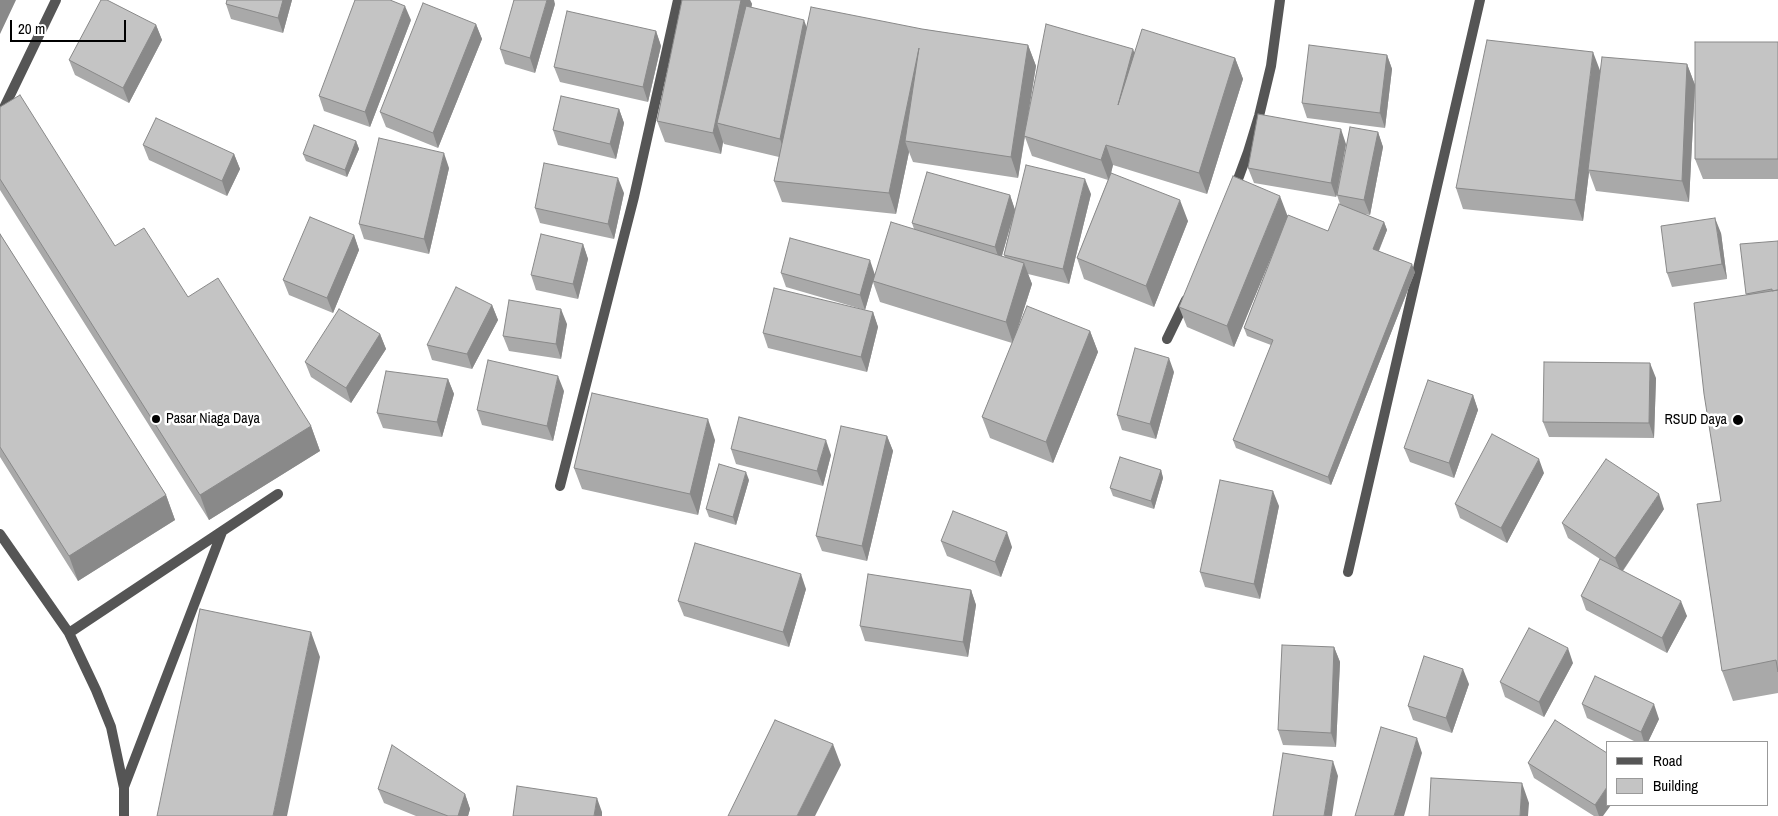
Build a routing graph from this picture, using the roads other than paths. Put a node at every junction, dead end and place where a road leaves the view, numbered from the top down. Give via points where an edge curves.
1 (56, 0) edge
2 (678, 0) edge
3 (1280, 0) edge
4 (1480, 0) edge
5 (0, 116) edge
6 (1232, 196) edge
7 (1192, 287) edge
8 (1167, 339) dead end
9 (560, 486) dead end
10 (278, 494) dead end
11 (222, 532) junction
12 (0, 534) edge
13 (1348, 572) dead end
14 (69, 633) junction
15 (124, 788) junction
16 (124, 816) edge

1 - 5 street
2 - 9 street via 634,197
3 - 6 street via 1259,116
4 - 13 street
7 - 8 street
10 - 11 street
11 - 14 street
11 - 15 street
12 - 14 street
14 - 15 street via 111,727
15 - 16 street

